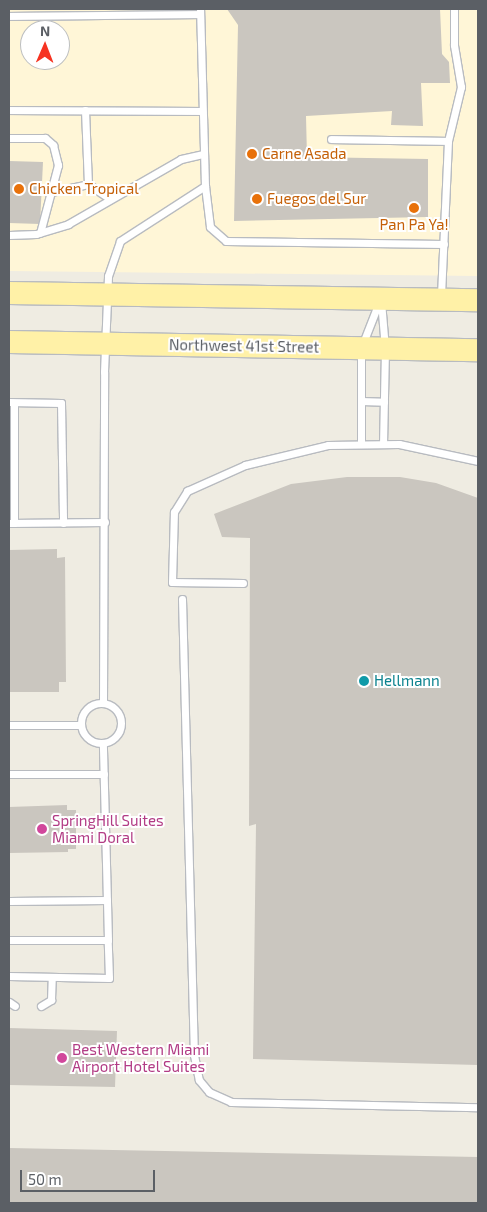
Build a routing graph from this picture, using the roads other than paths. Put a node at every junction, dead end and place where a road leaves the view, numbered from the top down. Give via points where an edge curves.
1 (454, 9) edge
2 (200, 11) edge
3 (9, 16) edge
4 (9, 110) edge
5 (85, 110) junction
6 (202, 111) junction
7 (9, 138) edge
8 (331, 139) dead end
9 (448, 141) junction
10 (203, 154) junction
11 (88, 184) junction
12 (205, 186) junction
13 (51, 192) junction
14 (110, 199) junction
15 (40, 233) junction
16 (9, 236) edge
17 (444, 244) junction
18 (9, 293) edge
19 (107, 295) junction
20 (381, 299) junction
21 (441, 300) junction
22 (478, 300) edge
23 (9, 342) edge
24 (105, 344) junction
25 (361, 348) junction
26 (385, 349) junction
27 (478, 350) edge
28 (361, 401) junction
29 (11, 402) edge
30 (384, 402) junction
31 (361, 443) junction
32 (384, 443) junction
33 (478, 461) edge
34 (105, 522) junction
35 (12, 523) edge
36 (62, 523) junction
37 (243, 583) dead end
38 (182, 599) dead end
39 (103, 703) junction
40 (9, 725) edge
41 (81, 725) junction
42 (103, 743) junction
43 (9, 774) edge
44 (104, 774) junction
45 (107, 900) junction
46 (9, 901) edge
47 (9, 940) edge
48 (108, 940) junction
49 (9, 976) edge
50 (52, 977) junction
51 (41, 1006) dead end
52 (478, 1107) edge

1 - 9 lane via 454,45 461,86
2 - 3 lane
2 - 6 lane
4 - 5 lane
5 - 6 lane
5 - 11 lane
6 - 10 lane
7 - 13 lane via 45,138 53,145 58,165
8 - 9 lane
9 - 17 lane
10 - 12 lane
10 - 14 lane via 181,159
11 - 13 lane
11 - 14 lane
12 - 17 lane via 210,228 226,242
12 - 19 lane via 120,240 110,262
13 - 15 lane
14 - 15 lane via 68,224
15 - 16 lane
17 - 21 lane
18 - 19 main road
19 - 20 main road
19 - 24 lane
20 - 21 main road
20 - 25 lane
20 - 26 lane
21 - 22 main road
23 - 24 main road, Northwest 41st Street
24 - 25 main road, Northwest 41st Street
24 - 34 lane
25 - 26 main road, Northwest 41st Street
25 - 28 lane
26 - 27 main road, Northwest 41st Street
26 - 30 lane
28 - 30 lane
28 - 31 lane
29 - 35 lane
29 - 36 lane via 61,403
30 - 32 lane
31 - 32 lane
31 - 37 lane via 312,448 264,459 207,480 181,498 173,519 172,582
32 - 33 lane
34 - 36 lane
34 - 39 lane
35 - 36 lane
38 - 52 lane via 194,1055 200,1080 209,1092 231,1102
39 - 41 lane via 87,709
39 - 42 lane via 117,712 121,723 118,734
40 - 41 lane
41 - 42 lane via 88,739
42 - 44 lane
43 - 44 lane
44 - 45 lane
45 - 46 lane
45 - 48 lane
47 - 48 lane
48 - 50 lane via 109,978
49 - 50 lane
50 - 51 lane via 51,1000

